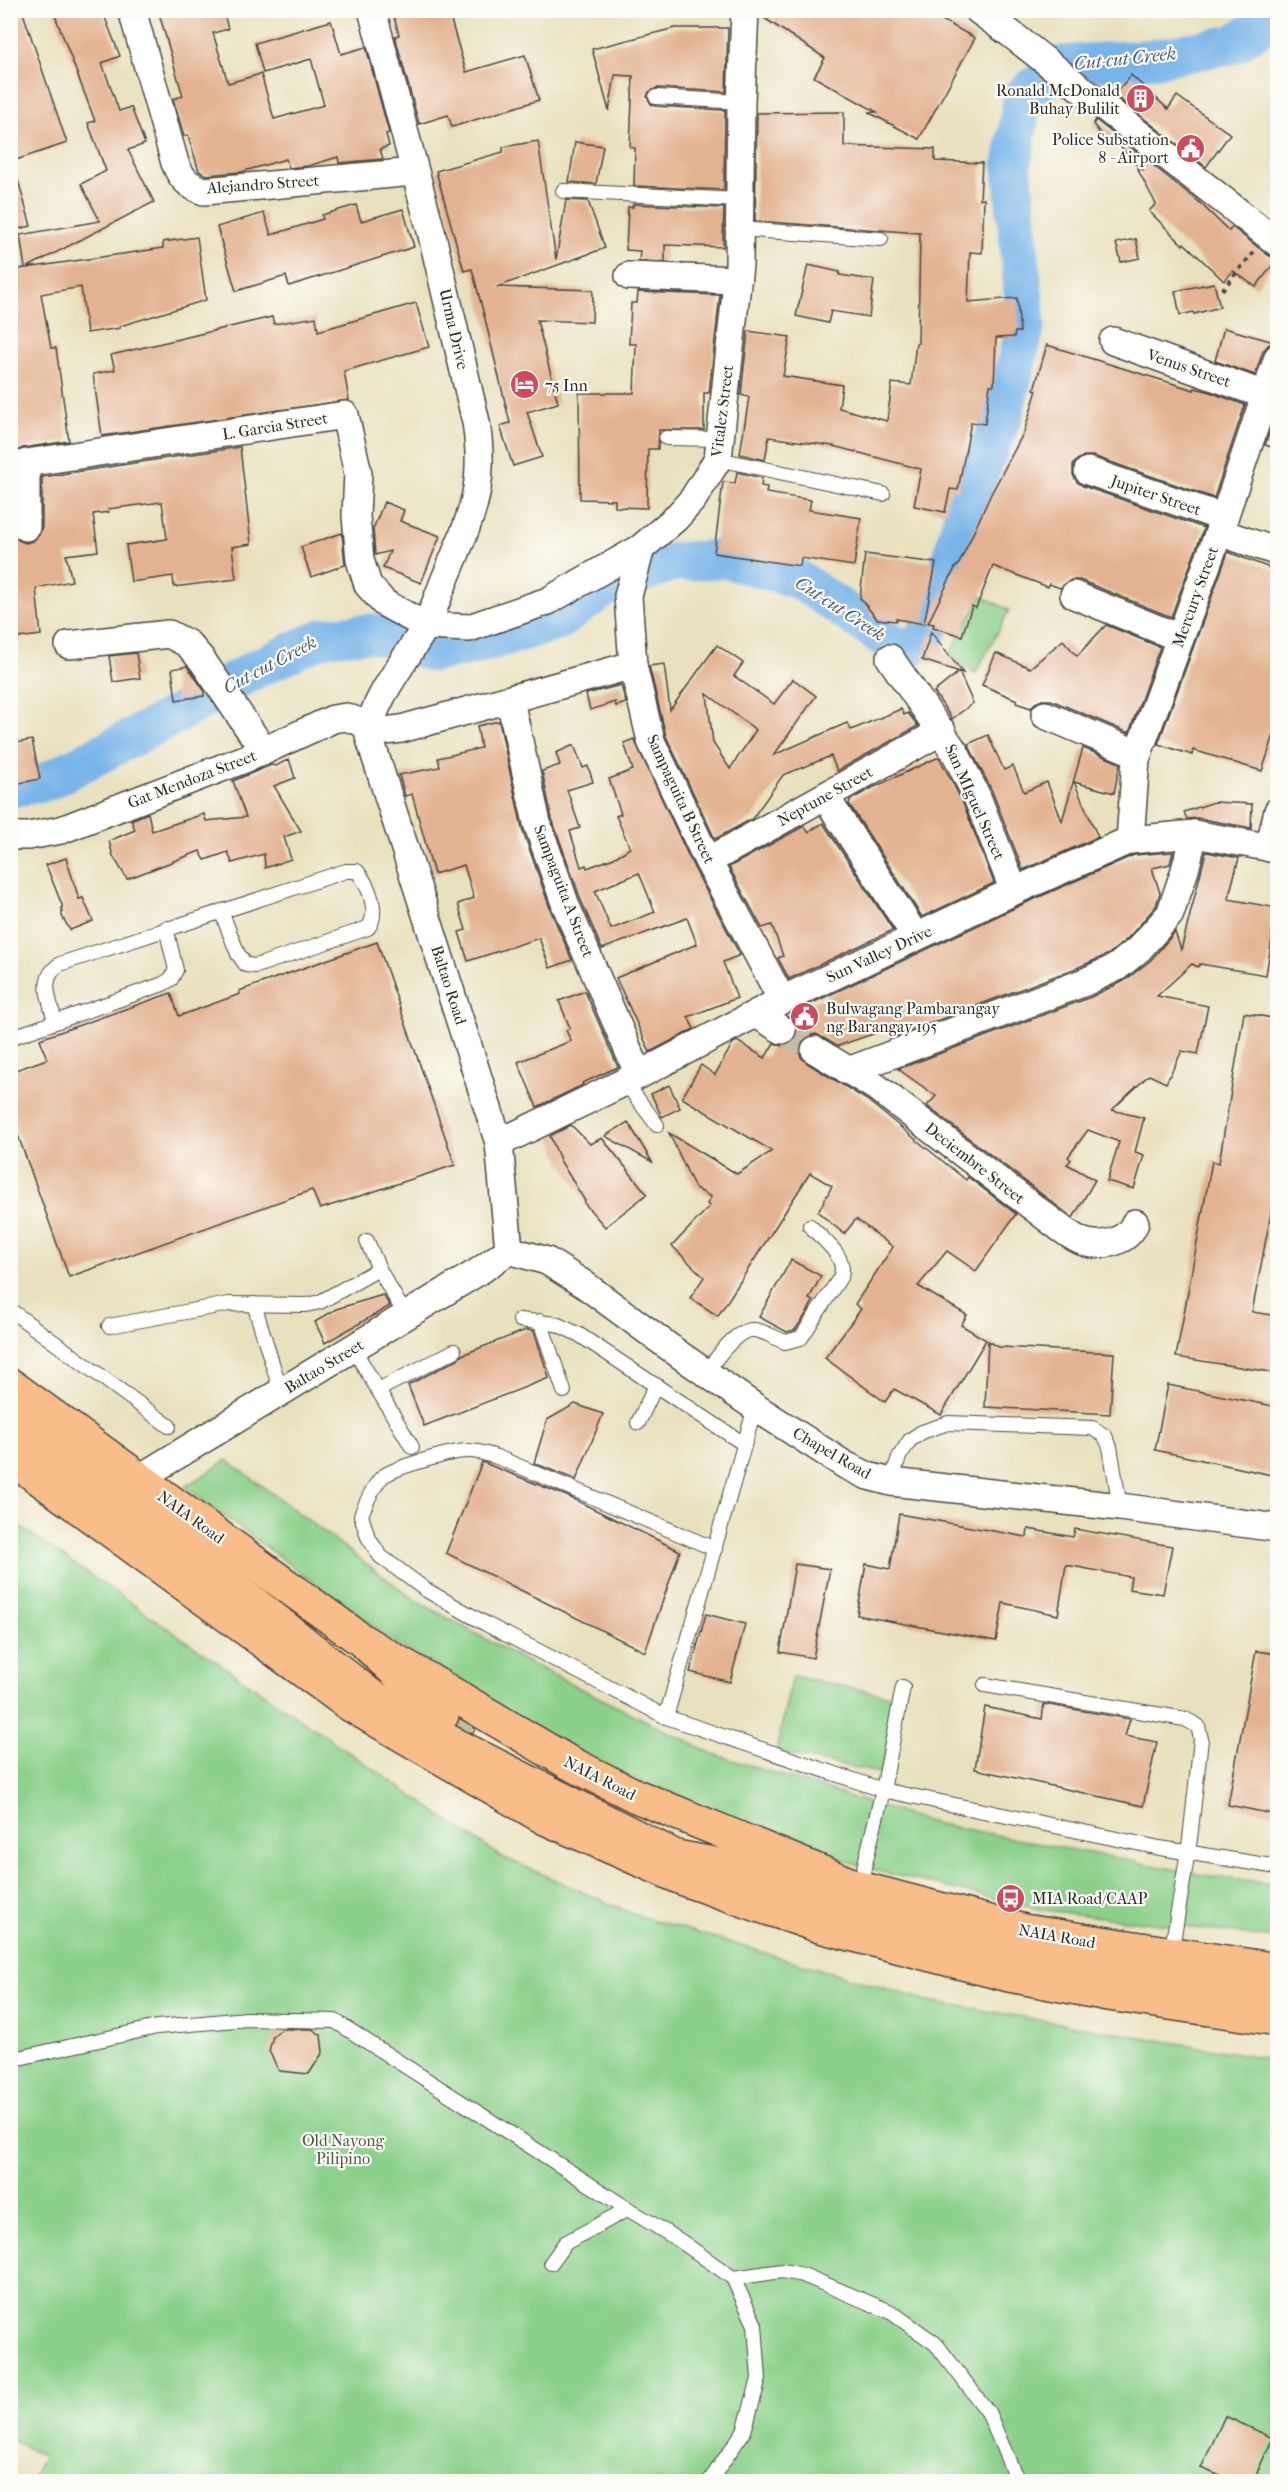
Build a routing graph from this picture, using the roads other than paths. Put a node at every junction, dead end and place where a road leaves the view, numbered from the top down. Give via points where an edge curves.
1 (132, 10) edge
2 (372, 10) edge
3 (745, 10) edge
4 (978, 10) edge
5 (656, 98) dead end
6 (741, 102) junction
7 (414, 172) junction
8 (562, 191) dead end
9 (739, 200) junction
10 (739, 229) junction
11 (881, 239) dead end
12 (1273, 239) edge
13 (629, 276) dead end
14 (737, 280) junction
15 (1113, 342) dead end
16 (1278, 357) edge
17 (1264, 395) junction
18 (666, 438) dead end
19 (719, 449) junction
20 (1088, 471) dead end
21 (883, 494) dead end
22 (1221, 525) junction
23 (26, 527) dead end
24 (1278, 552) edge
25 (634, 572) junction
26 (1074, 595) dead end
27 (1180, 638) junction
28 (415, 642) junction
29 (69, 645) dead end
30 (890, 658) dead end
31 (633, 665) junction
32 (510, 700) junction
33 (1045, 715) dead end
34 (369, 725) junction
35 (942, 731) junction
36 (264, 751) junction
37 (1138, 754) junction
38 (825, 796) junction
39 (1278, 811) edge
40 (1194, 834) junction
41 (10, 836) edge
42 (1130, 840) junction
43 (1273, 848) edge
44 (708, 861) junction
45 (1014, 891) junction
46 (221, 911) junction
47 (166, 928) junction
48 (916, 937) junction
49 (782, 1000) junction
50 (756, 1014) junction
51 (55, 1022) junction
52 (782, 1030) tunnel mouth
53 (10, 1038) edge
54 (815, 1050) tunnel mouth
55 (848, 1071) junction
56 (632, 1078) junction
57 (657, 1125) dead end
58 (499, 1143) junction
59 (1135, 1223) dead end
60 (810, 1226) dead end
61 (367, 1241) dead end
62 (509, 1250) junction
63 (379, 1269) junction
64 (254, 1304) junction
65 (10, 1310) edge
66 (406, 1316) junction
67 (520, 1320) dead end
68 (540, 1321) junction
69 (110, 1326) dead end
70 (353, 1348) junction
71 (454, 1351) dead end
72 (706, 1373) junction
73 (10, 1385) edge
74 (656, 1385) junction
75 (378, 1390) junction
76 (564, 1391) dead end
77 (281, 1392) junction
78 (10, 1407) edge
79 (755, 1407) junction
80 (638, 1423) dead end
81 (169, 1426) dead end
82 (744, 1444) junction
83 (412, 1447) dead end
84 (10, 1457) edge
85 (138, 1479) junction
86 (891, 1482) junction
87 (1120, 1507) junction
88 (1278, 1527) edge
89 (714, 1549) junction
90 (364, 1642) junction
91 (986, 1684) dead end
92 (903, 1687) dead end
93 (442, 1715) tunnel mouth
94 (666, 1717) junction
95 (474, 1732) tunnel mouth
96 (883, 1790) junction
97 (1188, 1851) junction
98 (1278, 1867) edge
99 (752, 1871) junction
100 (860, 1888) junction
101 (1171, 1954) junction
102 (1278, 1970) edge
103 (1278, 1990) edge
104 (1278, 2019) edge
105 (10, 2060) edge
106 (628, 2210) junction
107 (551, 2263) dead end
108 (733, 2278) junction
109 (709, 2481) edge
110 (1020, 2481) edge

1 - 7 street, Alejandro Street via 175,163 194,188
2 - 7 street, Urma Drive
3 - 6 street, Vitalez Street
4 - 12 street
5 - 6 lane
6 - 9 street, Vitalez Street
7 - 28 street, Urma Drive via 480,448 477,498
8 - 9 lane
9 - 10 street, Vitalez Street
10 - 11 lane
10 - 14 street, Vitalez Street
13 - 14 street
14 - 19 street, Vitalez Street
15 - 17 street, Venus Street
16 - 17 street, Mercury Street
17 - 22 street, Mercury Street
18 - 19 lane
19 - 21 lane
19 - 25 street, Vitalez Street via 693,500
20 - 22 street, Jupiter Street
22 - 24 street, Jupiter Street
22 - 27 street, Mercury Street
23 - 28 street, L. Garcia Street via 26,463 345,415 358,473 360,560 368,585
25 - 28 street, Vitalez Street via 469,628
25 - 31 street, Sampaguita B Street
26 - 27 street
27 - 37 street, Mercury Street
28 - 34 street, Urma Drive
29 - 36 street via 169,634 188,644
30 - 35 street, San MIguel Street
31 - 32 street
31 - 44 street, Sampaguita B Street via 651,741
32 - 34 street via 401,729 385,731
32 - 56 street, Sampaguita A Street via 537,823
33 - 37 street
34 - 36 street, Gat Mendoza Street via 346,717 333,718
34 - 58 street, Baltao Road via 372,746
35 - 38 street, Neptune Street
35 - 45 street, San MIguel Street via 977,797
36 - 41 street, Gat Mendoza Street via 61,830
37 - 42 street, Mercury Street
38 - 44 street, Neptune Street
38 - 48 street
39 - 43 street
40 - 42 street, Sun Valley Drive
40 - 43 street, Sun Valley Drive
40 - 55 street via 1170,914 1117,968
42 - 45 street, Sun Valley Drive
44 - 49 street, Sampaguita B Street
45 - 48 street, Sun Valley Drive
46 - 46 lane via 238,954 246,965 256,966 368,928 374,912 364,879 357,871 346,871
46 - 47 lane
47 - 51 lane via 51,970 46,981
47 - 51 lane via 176,970 171,979
48 - 49 street, Sun Valley Drive
49 - 50 street, Sun Valley Drive
50 - 52 street
50 - 56 street, Sun Valley Drive
51 - 53 lane
54 - 55 street, Deciembre Street
55 - 59 street, Deciembre Street via 876,1087 1054,1224 1087,1243 1110,1243 1126,1236
56 - 57 lane
56 - 58 street, Sun Valley Drive
58 - 62 street, Baltao Road
60 - 72 lane via 839,1257 844,1268 801,1338 784,1342 756,1330 742,1332
61 - 63 lane
62 - 66 street, Baltao Street
62 - 72 street, Chapel Road via 547,1261
63 - 64 lane via 320,1302
63 - 66 lane
64 - 69 lane via 229,1304
64 - 77 lane
65 - 81 lane
66 - 70 street, Baltao Street
67 - 68 lane
68 - 74 lane via 556,1323 578,1334
68 - 76 lane
70 - 75 lane
70 - 77 street, Baltao Street
71 - 75 lane
72 - 79 street, Chapel Road
73 - 85 main road, NAIA Road
74 - 80 lane
74 - 82 lane
75 - 83 lane
77 - 85 street, Baltao Street
78 - 99 main road via 34,1439 166,1534 367,1693 438,1736 676,1857
79 - 82 lane
79 - 86 street, Chapel Road via 845,1465
82 - 89 lane
84 - 104 main road via 349,1704 544,1818 686,1880 816,1925 1020,1977
85 - 90 main road, NAIA Road
86 - 87 street, Chapel Road
86 - 87 lane via 899,1457 910,1440 948,1423 1092,1428 1105,1436 1110,1447
87 - 88 street, Chapel Road
89 - 94 lane
89 - 94 lane via 497,1457 471,1450 423,1461 382,1477 361,1515 380,1556 426,1590
90 - 93 main road
90 - 100 main road, NAIA Road via 568,1762 636,1796
91 - 97 lane via 1185,1719 1198,1726 1201,1739
92 - 96 lane
94 - 96 lane
95 - 99 main road via 626,1812
96 - 97 lane
96 - 100 lane
97 - 98 lane
97 - 101 lane
99 - 103 main road via 992,1944 1159,1974
100 - 101 main road, NAIA Road via 1023,1931
101 - 102 main road, NAIA Road
105 - 106 lane via 157,2027 247,2019 335,2021
106 - 107 lane via 565,2243
106 - 108 lane
108 - 109 lane via 755,2325 759,2379 744,2431
108 - 110 lane via 782,2271 803,2275 891,2312 936,2344 988,2412

